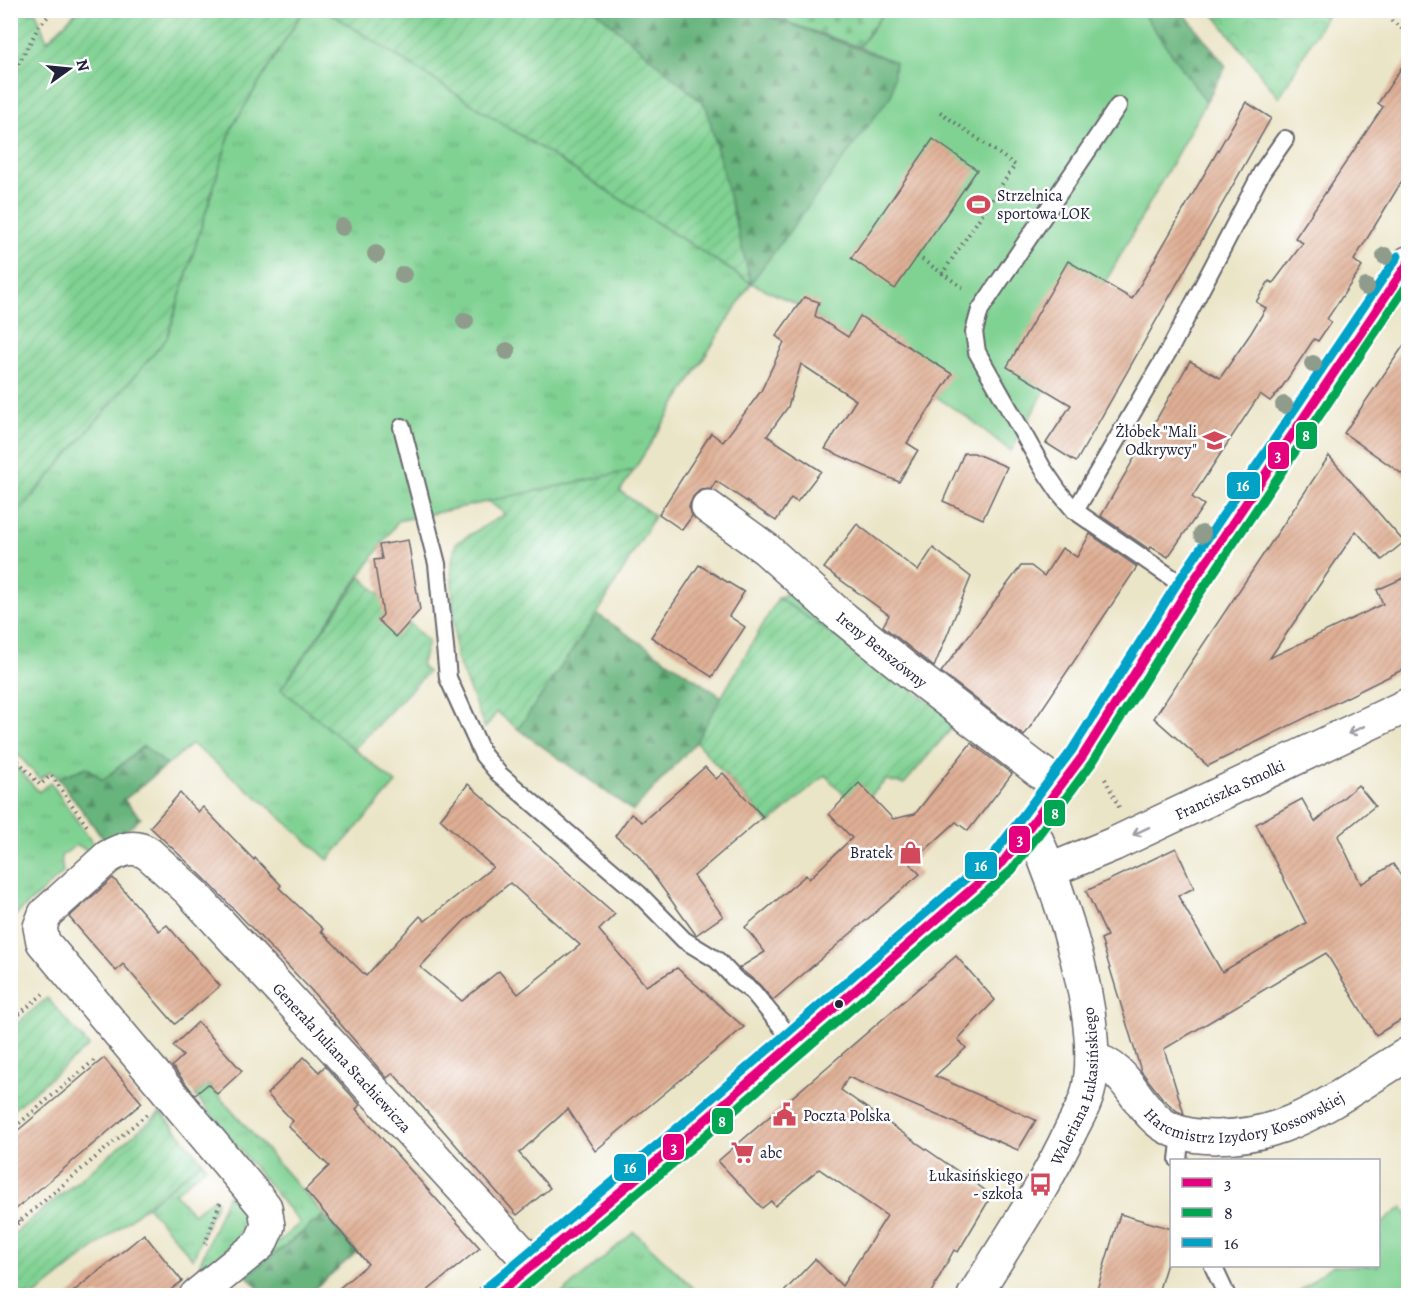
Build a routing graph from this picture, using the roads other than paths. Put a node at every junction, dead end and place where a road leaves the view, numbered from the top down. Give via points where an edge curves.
1 (1118, 106) dead end
2 (1285, 139) dead end
3 (1408, 264) edge
4 (402, 427) dead end
5 (708, 507) dead end
6 (1075, 511) junction
7 (1188, 589) junction
8 (1408, 705) edge
9 (1060, 787) junction
10 (1031, 827) junction
11 (1051, 870) junction
12 (794, 1042) junction
13 (1408, 1054) edge
14 (1092, 1059) junction
15 (1180, 1147) edge
16 (532, 1264) junction
17 (1214, 1267) edge
18 (196, 1296) edge
19 (495, 1296) edge
20 (974, 1296) edge
21 (1227, 1296) edge

1 - 6 lane via 986,302 974,332 977,352 1042,467
2 - 6 lane via 1262,172 1172,345
3 - 7 street
4 - 12 lane via 437,564 448,678 483,755 498,774 639,894 684,940 717,960 753,992
5 - 9 street, Ireny Benszówny via 766,549 897,662
6 - 7 lane
7 - 9 street
8 -> 11 street, Franciszka Smolki
9 - 10 street
10 - 11 street, Waleriana Łukasińskiego
10 - 12 street via 992,873
11 - 14 street, Waleriana Łukasińskiego via 1091,1025
12 - 16 street
13 - 15 street, Harcmistrz Izydory Kossowskiej via 1279,1127 1210,1137
14 - 15 street, Harcmistrz Izydory Kossowskiej via 1107,1062 1116,1070
14 - 20 street, Waleriana Łukasińskiego via 1088,1093 1062,1150
16 - 18 street, Generała Juliana Stachiewicza via 190,891 149,854 133,848 108,857 45,914 40,934 49,950 266,1207 268,1226 260,1244
16 - 19 street
17 - 21 lane

